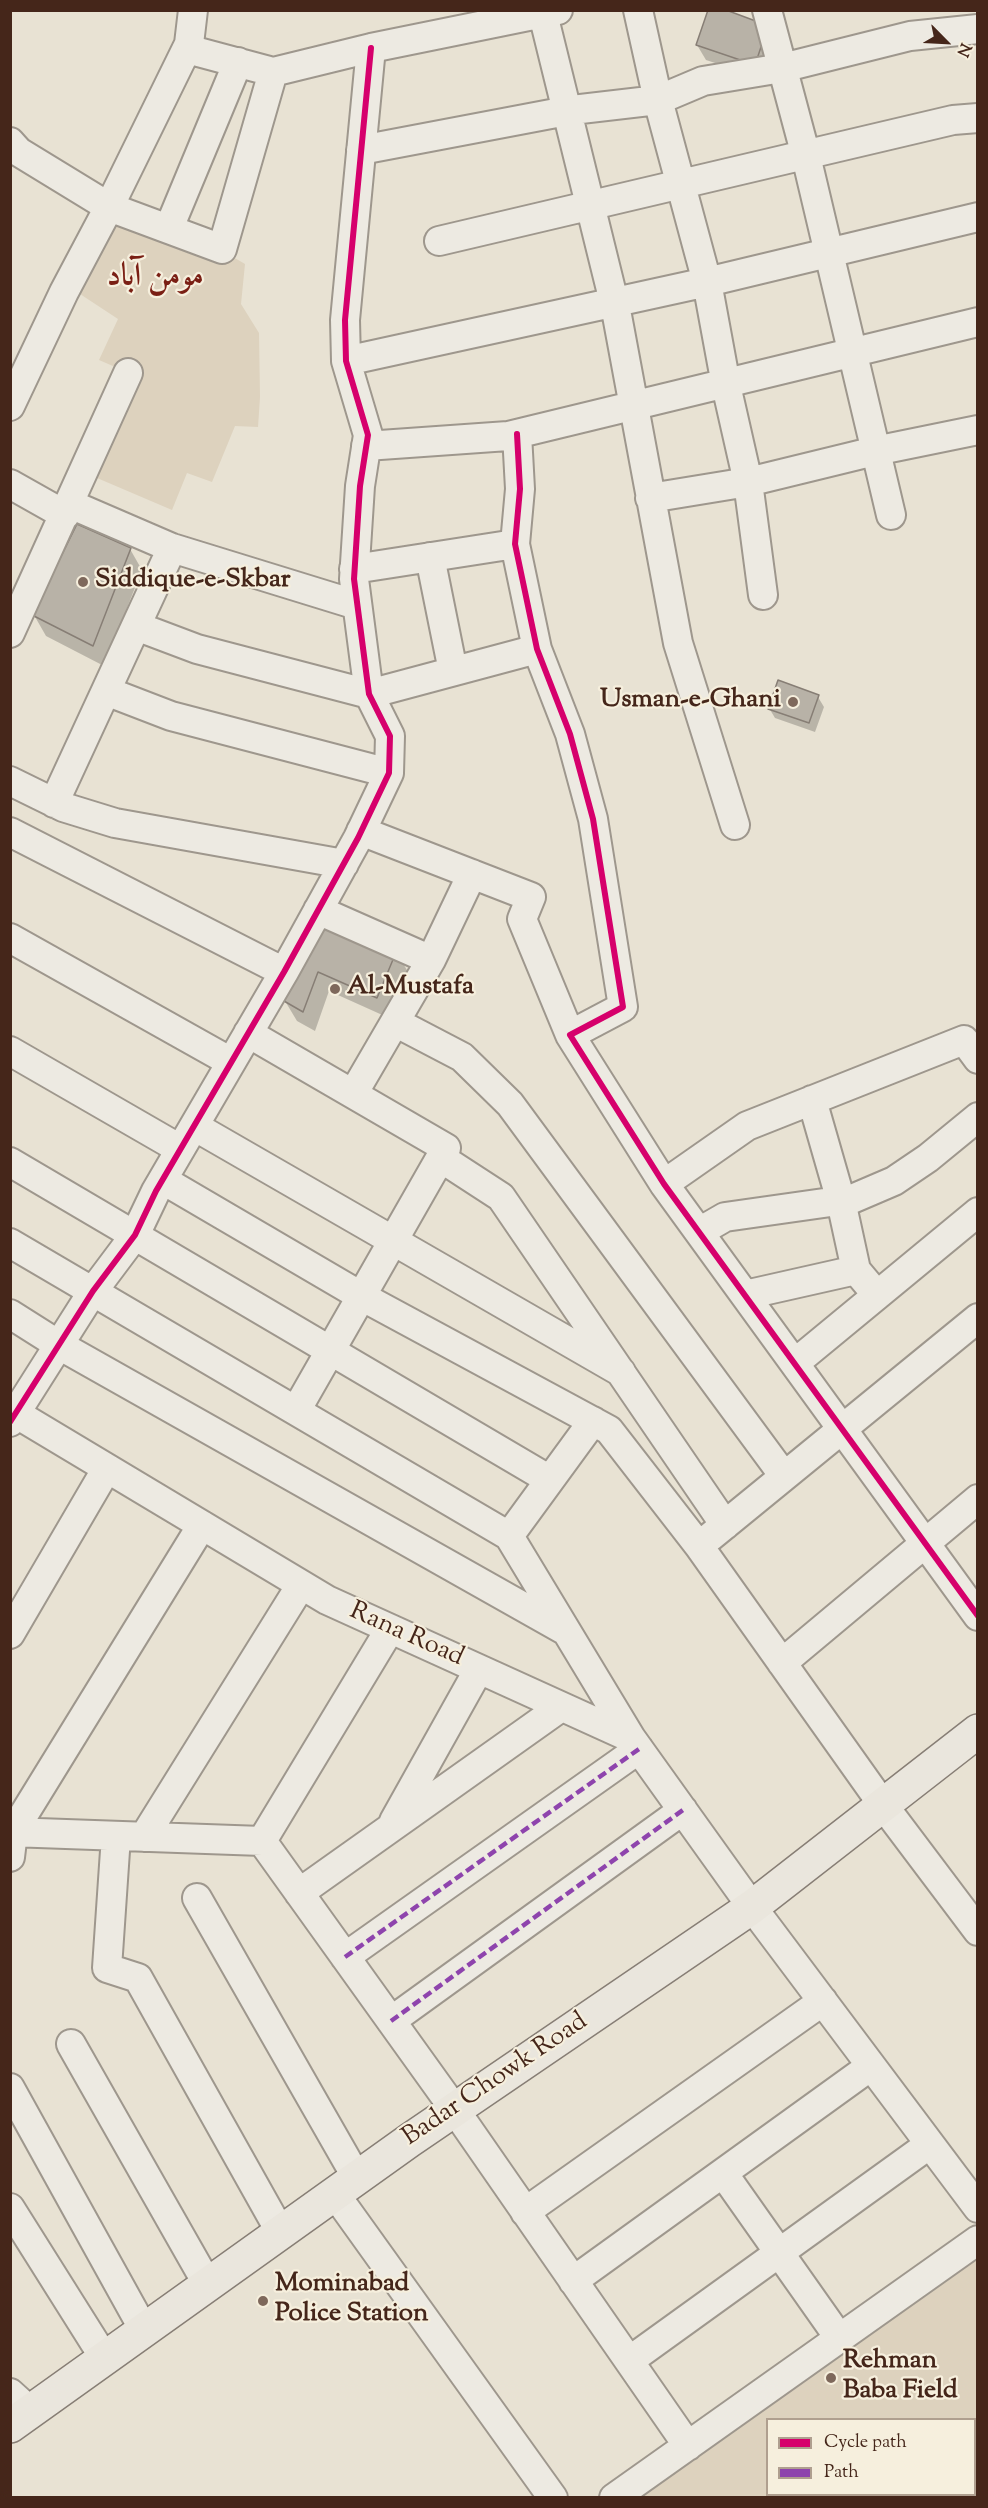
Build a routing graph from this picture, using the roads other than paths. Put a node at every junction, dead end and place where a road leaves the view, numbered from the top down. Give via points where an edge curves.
1 (193, 10) edge
2 (638, 10) edge
3 (767, 10) edge
4 (547, 11) edge
5 (978, 29) edge
6 (371, 48) junction
7 (187, 49) junction
8 (238, 62) junction
9 (782, 68) junction
10 (273, 72) junction
11 (658, 100) junction
12 (567, 112) junction
13 (978, 118) edge
14 (10, 142) edge
15 (361, 150) junction
16 (806, 156) junction
17 (682, 184) junction
18 (590, 205) junction
19 (109, 207) junction
20 (978, 217) edge
21 (168, 228) junction
22 (439, 240) dead end
23 (828, 252) junction
24 (707, 282) junction
25 (614, 302) junction
26 (978, 322) edge
27 (854, 352) junction
28 (346, 361) junction
29 (128, 373) dead end
30 (726, 385) junction
31 (633, 405) junction
32 (10, 406) edge
33 (978, 430) edge
34 (517, 434) junction
35 (366, 446) junction
36 (875, 451) junction
37 (748, 482) junction
38 (10, 484) edge
39 (650, 498) junction
40 (67, 510) junction
41 (891, 515) dead end
42 (515, 544) junction
43 (172, 548) junction
44 (430, 557) junction
45 (354, 569) junction
46 (763, 595) dead end
47 (357, 605) junction
48 (136, 626) junction
49 (10, 633) edge
50 (537, 649) junction
51 (453, 671) junction
52 (106, 691) junction
53 (369, 694) junction
54 (389, 773) junction
55 (12, 787) edge
56 (54, 803) junction
57 (735, 825) dead end
58 (362, 831) junction
59 (10, 832) edge
60 (344, 864) junction
61 (472, 874) junction
62 (318, 910) junction
63 (10, 938) edge
64 (432, 960) junction
65 (284, 972) junction
66 (395, 1022) junction
67 (248, 1033) junction
68 (570, 1035) junction
69 (10, 1051) edge
70 (978, 1059) edge
71 (231, 1062) junction
72 (353, 1094) junction
73 (812, 1100) junction
74 (978, 1117) edge
75 (187, 1138) junction
76 (441, 1158) junction
77 (10, 1162) edge
78 (163, 1180) junction
79 (664, 1184) junction
80 (841, 1201) junction
81 (978, 1212) edge
82 (699, 1232) junction
83 (135, 1235) junction
84 (393, 1241) junction
85 (10, 1243) edge
86 (856, 1270) junction
87 (93, 1291) junction
88 (745, 1295) junction
89 (877, 1295) junction
90 (362, 1296) junction
91 (10, 1314) edge
92 (978, 1318) edge
93 (59, 1344) junction
94 (331, 1350) junction
95 (795, 1363) junction
96 (621, 1372) junction
97 (297, 1409) junction
98 (12, 1415) edge
99 (592, 1420) junction
100 (842, 1429) junction
101 (107, 1468) junction
102 (784, 1476) junction
103 (550, 1480) junction
104 (978, 1499) edge
105 (202, 1525) junction
106 (725, 1525) junction
107 (509, 1536) junction
108 (924, 1544) junction
109 (699, 1546) junction
110 (301, 1585) junction
111 (978, 1616) edge
112 (390, 1629) junction
113 (567, 1632) junction
114 (10, 1634) edge
115 (782, 1663) junction
116 (479, 1669) junction
117 (561, 1707) junction
118 (978, 1731) edge
119 (635, 1744) junction
120 (884, 1805) junction
121 (683, 1810) junction
122 (390, 1828) junction
123 (116, 1836) junction
124 (144, 1837) junction
125 (11, 1840) edge
126 (262, 1841) junction
127 (299, 1893) junction
128 (197, 1898) dead end
129 (752, 1907) junction
130 (978, 1931) edge
131 (345, 1958) junction
132 (823, 2001) junction
133 (391, 2021) junction
134 (71, 2044) dead end
135 (871, 2066) junction
136 (10, 2088) edge
137 (455, 2110) junction
138 (930, 2144) junction
139 (723, 2173) junction
140 (346, 2186) junction
141 (10, 2208) edge
142 (978, 2208) edge
143 (525, 2212) junction
144 (280, 2233) junction
145 (978, 2240) edge
146 (780, 2251) junction
147 (573, 2281) junction
148 (208, 2285) junction
149 (144, 2330) junction
150 (840, 2339) junction
151 (105, 2359) junction
152 (629, 2361) junction
153 (17, 2410) edge
154 (688, 2446) junction
155 (554, 2498) edge
156 (614, 2498) edge

1 - 7 street
2 - 11 street
3 - 9 street
4 - 6 street
4 - 12 street
5 - 9 street via 910,36
6 - 10 street
6 - 15 street
7 - 8 street
7 - 19 street
8 - 10 street
8 - 21 street
9 - 11 street via 703,81
9 - 16 street
10 - 21 street via 222,249
11 - 12 street
11 - 17 street
12 - 15 street
12 - 18 street
13 - 16 street via 952,120
14 - 19 street via 19,152
15 - 28 street via 345,320
16 - 17 street
16 - 23 street
17 - 18 street
17 - 24 street
18 - 22 street
18 - 25 street
19 - 21 street
19 - 32 street
20 - 23 street
23 - 24 street
23 - 27 street
24 - 25 street
24 - 30 street
25 - 28 street
25 - 31 street
26 - 27 street
27 - 30 street
27 - 36 street
28 - 35 street via 368,435
29 - 40 street
30 - 31 street
30 - 37 street
31 - 34 street
31 - 39 street
33 - 36 street
34 - 35 street
34 - 42 street via 520,489
35 - 45 street
36 - 37 street
36 - 41 street
37 - 39 street
37 - 46 street
38 - 40 street
39 - 57 street via 678,643
40 - 43 street
40 - 49 street
42 - 44 street
42 - 50 street
43 - 47 street
43 - 48 street
44 - 45 street
44 - 51 street
45 - 47 street
47 - 53 street
48 - 52 street
48 - 53 street via 197,649
50 - 51 street
50 - 68 street via 570,734 593,819 623,1007
51 - 53 street
52 - 54 street via 171,716
52 - 56 street
53 - 54 street via 390,736
54 - 58 street
55 - 56 street
56 - 60 street via 115,824
58 - 60 street
58 - 61 street
59 - 65 street
60 - 62 street
61 - 64 street
61 - 68 street via 531,897 522,919
62 - 64 street
62 - 65 street
63 - 71 street
64 - 66 street
65 - 67 street
66 - 72 street
66 - 102 street via 462,1057 510,1104
67 - 71 street
67 - 72 street
68 - 79 street
69 - 75 street
70 - 73 street via 964,1040
71 - 75 street
72 - 76 street via 446,1148
73 - 79 street via 747,1126
73 - 80 street
74 - 80 street via 894,1181
75 - 78 street
75 - 84 street
76 - 84 street
76 - 96 street via 501,1197
77 - 83 street
78 - 83 street
78 - 90 street
79 - 82 street
80 - 82 street via 725,1217
80 - 86 street
81 - 89 street
82 - 88 street
83 - 87 street
83 - 94 street
84 - 90 street
84 - 96 street
85 - 87 street
86 - 88 street
86 - 89 street
87 - 93 street
87 - 97 street
88 - 95 street
89 - 95 street
90 - 94 street
90 - 99 street
91 - 93 street
92 - 100 street
93 - 98 street
93 - 113 street
94 - 97 street
94 - 103 street
95 - 100 street
96 - 106 street
97 - 107 street
98 - 101 street, Rana Road
99 - 103 street
99 - 109 street via 609,1430
100 - 102 street
100 - 108 street
101 - 105 street, Rana Road
101 - 114 street
102 - 106 street
103 - 107 street
104 - 108 street
105 - 110 street, Rana Road
105 - 125 street
106 - 109 street
107 - 113 street
108 - 111 street
108 - 115 street
109 - 115 street
110 - 112 street, Rana Road
110 - 124 street
112 - 116 street, Rana Road
112 - 126 street
113 - 119 street
115 - 120 street
116 - 117 street, Rana Road
116 - 122 street
117 - 119 street, Rana Road
117 - 122 street
118 - 120 main road, Badar Chowk Road
119 - 121 street
119 - 131 street
120 - 129 main road, Badar Chowk Road
120 - 130 street
121 - 129 street
121 - 133 street
122 - 127 street
123 - 124 street
123 - 125 street
123 - 144 street via 107,1968 138,1978
124 - 126 street
126 - 127 street
127 - 131 street
128 - 140 street
129 - 132 street
129 - 137 main road, Badar Chowk Road
131 - 133 street
132 - 135 street
132 - 143 street
133 - 137 street
134 - 148 street
135 - 138 street
135 - 139 street
136 - 149 street
137 - 140 main road, Badar Chowk Road
137 - 143 street
138 - 142 street
138 - 146 street
139 - 146 street
139 - 147 street
140 - 144 main road, Badar Chowk Road
140 - 155 street
141 - 151 street
143 - 147 street
144 - 148 main road, Badar Chowk Road
145 - 150 street
146 - 150 street
146 - 152 street
147 - 152 street
148 - 149 main road, Badar Chowk Road
149 - 151 main road, Badar Chowk Road
150 - 154 street
151 - 153 main road, Badar Chowk Road
152 - 154 street
154 - 156 street

